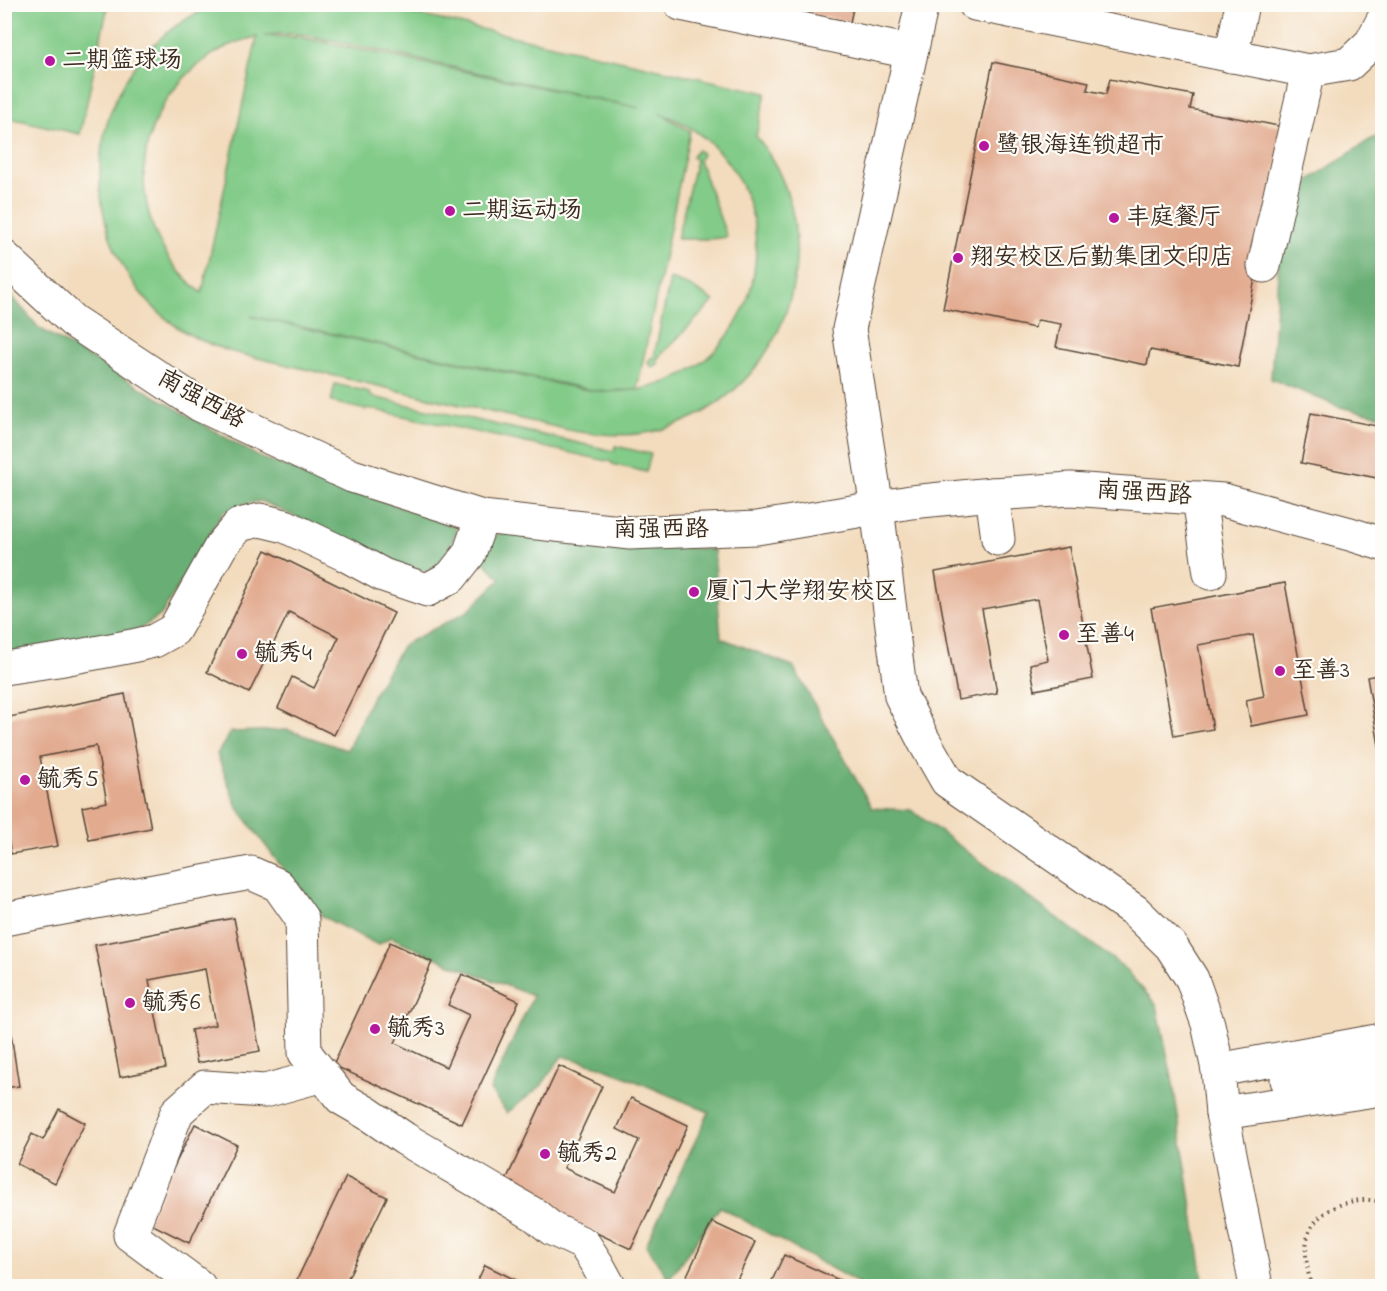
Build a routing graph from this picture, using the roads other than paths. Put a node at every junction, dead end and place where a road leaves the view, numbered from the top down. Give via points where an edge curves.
1 (681, 4) edge
2 (921, 4) edge
3 (975, 4) edge
4 (1242, 4) edge
5 (1078, 15) edge
6 (1383, 22) edge
7 (911, 52) junction
8 (1231, 56) junction
9 (1308, 71) junction
10 (4, 257) edge
11 (1264, 266) dead end
12 (992, 494) junction
13 (1199, 498) junction
14 (877, 508) junction
15 (482, 517) junction
16 (998, 539) dead end
17 (1383, 544) edge
18 (1210, 573) dead end
19 (4, 668) edge
20 (4, 920) edge
21 (1383, 1040) edge
22 (1383, 1065) edge
23 (323, 1075) junction
24 (1383, 1089) edge
25 (1220, 1092) junction
26 (199, 1287) edge
27 (609, 1287) edge
28 (1256, 1287) edge

1 - 7 street
2 - 7 street
3 - 5 street
4 - 8 street
5 - 8 street
6 - 9 street via 1371,43 1349,64
7 - 14 street via 849,329
8 - 9 street
9 - 11 street
10 - 15 street, 南强西路 via 73,321 200,405 352,476
12 - 13 street, 南强西路 via 1071,489
12 - 14 street, 南强西路
12 - 16 street
13 - 17 street, 南强西路 via 1223,500
13 - 18 street
14 - 15 street, 南强西路 via 757,528 630,533
14 - 25 street via 901,696 947,781 1135,911 1171,946 1192,979 1208,1024
15 - 19 street via 469,554 451,577 427,590 383,575 285,526 260,520 239,525 221,546 174,630 154,641 132,646
20 - 23 street via 251,873 278,885 302,919 305,1053
21 - 25 street
22 - 25 street
23 - 26 street via 265,1091 205,1087 177,1112 130,1234
23 - 27 street via 342,1098 405,1140 535,1215 552,1229 584,1244
24 - 25 street
25 - 28 street

